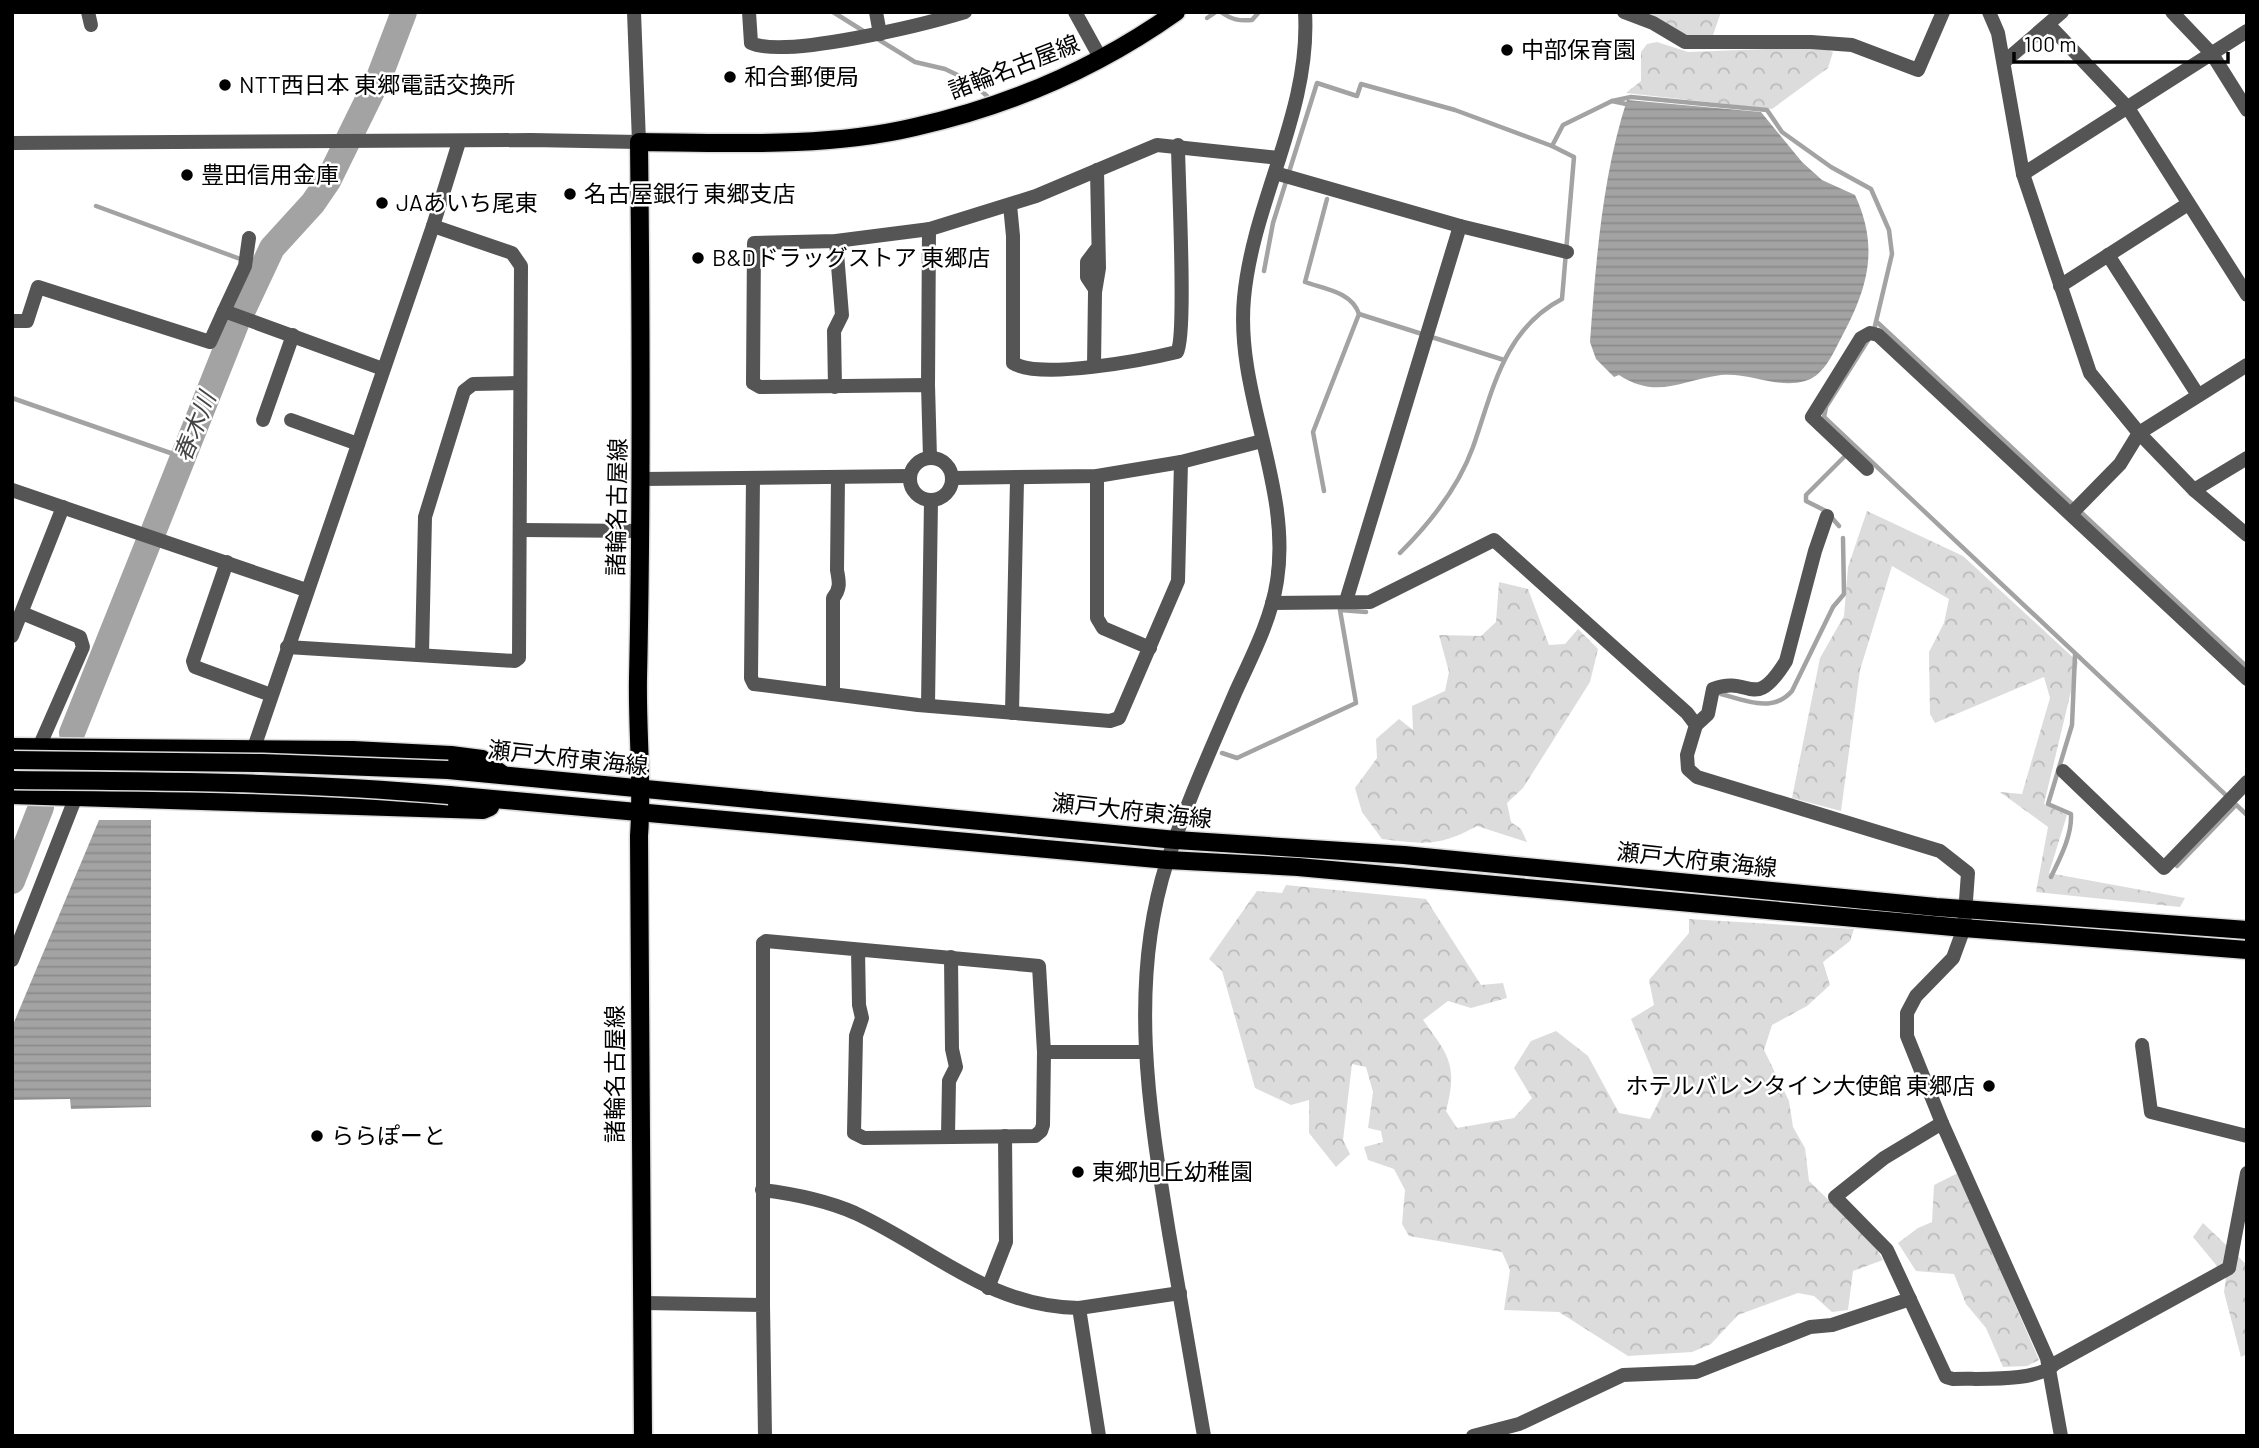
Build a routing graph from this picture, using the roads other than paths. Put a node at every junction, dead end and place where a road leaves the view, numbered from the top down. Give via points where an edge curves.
1 (634, 12) edge
2 (749, 12) edge
3 (877, 12) edge
4 (965, 12) edge
5 (1076, 12) edge
6 (1176, 12) edge
7 (1305, 12) edge
8 (1624, 12) edge
9 (1943, 12) edge
10 (1989, 12) edge
11 (2062, 12) edge
12 (2172, 12) edge
13 (2049, 24) junction
14 (2247, 32) edge
15 (880, 34) junction
16 (2212, 54) junction
17 (1101, 59) junction
18 (2004, 62) junction
19 (2128, 108) junction
20 (2247, 110) edge
21 (459, 142) junction
22 (639, 142) junction
23 (12, 143) edge
24 (1178, 145) junction
25 (1279, 158) junction
26 (1097, 170) junction
27 (1275, 173) junction
28 (2023, 174) junction
29 (2188, 204) junction
30 (1010, 205) junction
31 (433, 226) junction
32 (1460, 226) junction
33 (929, 229) junction
34 (249, 238) dead end
35 (836, 241) junction
36 (1567, 252) dead end
37 (2108, 255) junction
38 (2060, 286) junction
39 (2247, 295) edge
40 (224, 311) junction
41 (12, 321) edge
42 (293, 335) junction
43 (2247, 365) edge
44 (1094, 366) junction
45 (383, 369) junction
46 (520, 383) junction
47 (928, 386) junction
48 (835, 387) junction
49 (2198, 396) junction
50 (263, 420) dead end
51 (291, 420) dead end
52 (2139, 433) junction
53 (1262, 441) junction
54 (358, 444) junction
55 (930, 458) junction
56 (2247, 458) edge
57 (1181, 462) junction
58 (1867, 469) dead end
59 (910, 476) junction
60 (1097, 476) junction
61 (838, 477) junction
62 (753, 478) junction
63 (953, 478) junction
64 (642, 479) junction
65 (1017, 480) junction
66 (12, 490) edge
67 (2194, 490) junction
68 (931, 500) junction
69 (63, 507) junction
70 (2071, 514) junction
71 (1827, 516) dead end
72 (522, 530) junction
73 (642, 531) junction
74 (2247, 536) edge
75 (228, 562) junction
76 (306, 590) junction
77 (1346, 601) junction
78 (1272, 603) junction
79 (22, 613) junction
80 (12, 636) edge
81 (287, 647) junction
82 (1150, 648) junction
83 (422, 654) junction
84 (2247, 679) edge
85 (833, 694) junction
86 (271, 695) junction
87 (928, 705) junction
88 (1012, 713) junction
89 (1696, 725) junction
90 (12, 747) edge
91 (39, 747) junction
92 (95, 748) junction
93 (253, 750) junction
94 (12, 760) edge
95 (2063, 771) dead end
96 (506, 777) junction
97 (12, 780) edge
98 (2247, 782) edge
99 (643, 790) junction
100 (12, 795) edge
101 (75, 796) junction
102 (236, 800) junction
103 (510, 801) junction
104 (641, 812) junction
105 (1176, 840) junction
106 (1168, 860) junction
107 (1966, 919) junction
108 (2247, 930) edge
109 (858, 950) junction
110 (2247, 950) edge
111 (951, 957) junction
112 (12, 960) edge
113 (2142, 1045) dead end
114 (1044, 1052) junction
115 (1146, 1052) junction
116 (1942, 1124) junction
117 (948, 1136) junction
118 (1005, 1136) junction
119 (2247, 1136) edge
120 (2247, 1173) edge
121 (762, 1190) junction
122 (988, 1289) junction
123 (1180, 1293) junction
124 (1910, 1299) junction
125 (644, 1303) junction
126 (763, 1305) junction
127 (1079, 1308) junction
128 (2049, 1370) junction
129 (643, 1436) edge
130 (765, 1436) edge
131 (1099, 1436) edge
132 (1203, 1436) edge
133 (1473, 1436) edge
134 (2061, 1436) edge

1 - 22 street
2 - 15 street via 754,45
3 - 15 street
4 - 15 street
5 - 17 street
6 - 17 main road, 諸輪名古屋線
7 - 25 street via 1303,73
8 - 9 street via 1685,42 1852,45 1918,70
10 - 18 street
11 - 13 street
12 - 16 street
13 - 18 street
13 - 19 street
14 - 16 street
16 - 19 street
16 - 20 street
17 - 22 main road, 諸輪名古屋線 via 997,104 913,128 786,142
18 - 28 street
19 - 28 street
19 - 29 street
21 - 22 street
21 - 23 street
21 - 31 street
22 - 64 main road, 諸輪名古屋線
24 - 25 street
24 - 26 street via 1157,145
24 - 44 street via 1180,347 1177,352 1140,361
25 - 27 street
26 - 30 street
26 - 44 street via 1099,276
27 - 32 street
27 - 53 street via 1249,261 1242,316 1246,369
28 - 38 street
29 - 37 street
29 - 39 street
30 - 33 street
30 - 44 street via 1013,363 1020,367
31 - 45 street
31 - 46 street via 518,258
32 - 36 street
32 - 77 street
33 - 35 street
33 - 47 street
34 - 40 street via 245,266
35 - 48 street via 842,315 834,331
35 - 48 street via 760,241 752,248 753,383 760,387
37 - 38 street
37 - 49 street
38 - 52 street via 2090,373
40 - 41 street via 210,342 38,287 27,321
40 - 42 street
42 - 45 street
42 - 50 street
43 - 49 street
45 - 54 street
46 - 72 street
46 - 83 street via 473,384 464,391 425,517
47 - 48 street
47 - 55 street
49 - 52 street
51 - 54 street
52 - 67 street
52 - 70 street via 2120,464
53 - 57 street
53 - 78 street via 1278,523 1279,559
54 - 76 street
55 - 59 street via 917,463
55 - 63 street via 943,461
56 - 67 street
57 - 60 street
57 - 82 street via 1178,581
58 - 70 street via 1812,417 1861,338 1870,333 1878,335
59 - 61 street
59 - 68 street via 917,495
60 - 65 street
60 - 82 street via 1097,618 1103,628
61 - 62 street
61 - 85 street
62 - 64 street
62 - 85 street via 751,678 758,687
63 - 65 street
63 - 68 street via 949,491
64 - 73 main road, 諸輪名古屋線
65 - 88 street
66 - 69 street
67 - 74 street
68 - 87 street
69 - 75 street
69 - 79 street
70 - 84 street
71 - 89 street via 1782,668 1769,686 1713,689 1708,714
72 - 73 street
72 - 83 street via 519,658
73 - 99 main road, 諸輪名古屋線 via 638,688
75 - 76 street
75 - 86 street via 193,661 195,667
76 - 81 street
77 - 78 street
77 - 89 street via 1383,598 1493,540
78 - 105 street
79 - 80 street
79 - 91 street via 80,637 83,647
81 - 83 street
81 - 86 street
82 - 88 street via 1116,720
85 - 87 street
86 - 93 street
87 - 88 street
89 - 107 street via 1687,755 1688,769 1697,777 1940,851 1968,873
90 - 91 main road
91 - 92 main road
92 - 93 main road
92 - 101 street
93 - 96 main road via 353,750 482,759
93 - 102 street
94 - 96 main road, 瀬戸大府東海線, bridge via 262,763 448,770
95 - 98 street via 2164,868
96 - 99 main road, 瀬戸大府東海線
97 - 103 main road, 瀬戸大府東海線, bridge via 334,785
99 - 104 main road, 諸輪名古屋線
99 - 105 main road, 瀬戸大府東海線
100 - 101 main road
101 - 102 main road
101 - 112 street
102 - 103 main road via 483,810
103 - 104 main road, 瀬戸大府東海線
104 - 106 main road, 瀬戸大府東海線
104 - 125 main road, 諸輪名古屋線 via 639,1181
105 - 106 street
105 - 107 main road, 瀬戸大府東海線 via 1404,855
106 - 107 main road, 瀬戸大府東海線
106 - 115 street via 1147,957
107 - 108 main road, 瀬戸大府東海線
107 - 110 main road, 瀬戸大府東海線
107 - 116 street via 1953,958 1916,996 1907,1013 1907,1036
109 - 111 street
109 - 117 street via 862,1018 856,1036 854,1133 864,1138
109 - 121 street via 766,941 761,946
111 - 114 street via 1039,966
111 - 117 street via 956,1067 949,1081
113 - 119 street via 2151,1112
114 - 115 street
114 - 118 street via 1041,1131 1035,1136
115 - 123 street
116 - 124 street via 1884,1158 1835,1197 1887,1250
116 - 128 street
117 - 118 street
118 - 122 street via 1006,1242
120 - 128 street via 2229,1268
121 - 122 street via 817,1199 854,1213
121 - 126 street
122 - 127 street via 1028,1303
123 - 127 street
123 - 132 street
124 - 128 street via 1946,1377 2015,1376
124 - 133 street via 1832,1325 1810,1327 1696,1372 1623,1375 1518,1424
125 - 126 street
125 - 129 main road, 諸輪名古屋線
126 - 130 street
127 - 131 street
128 - 134 street

